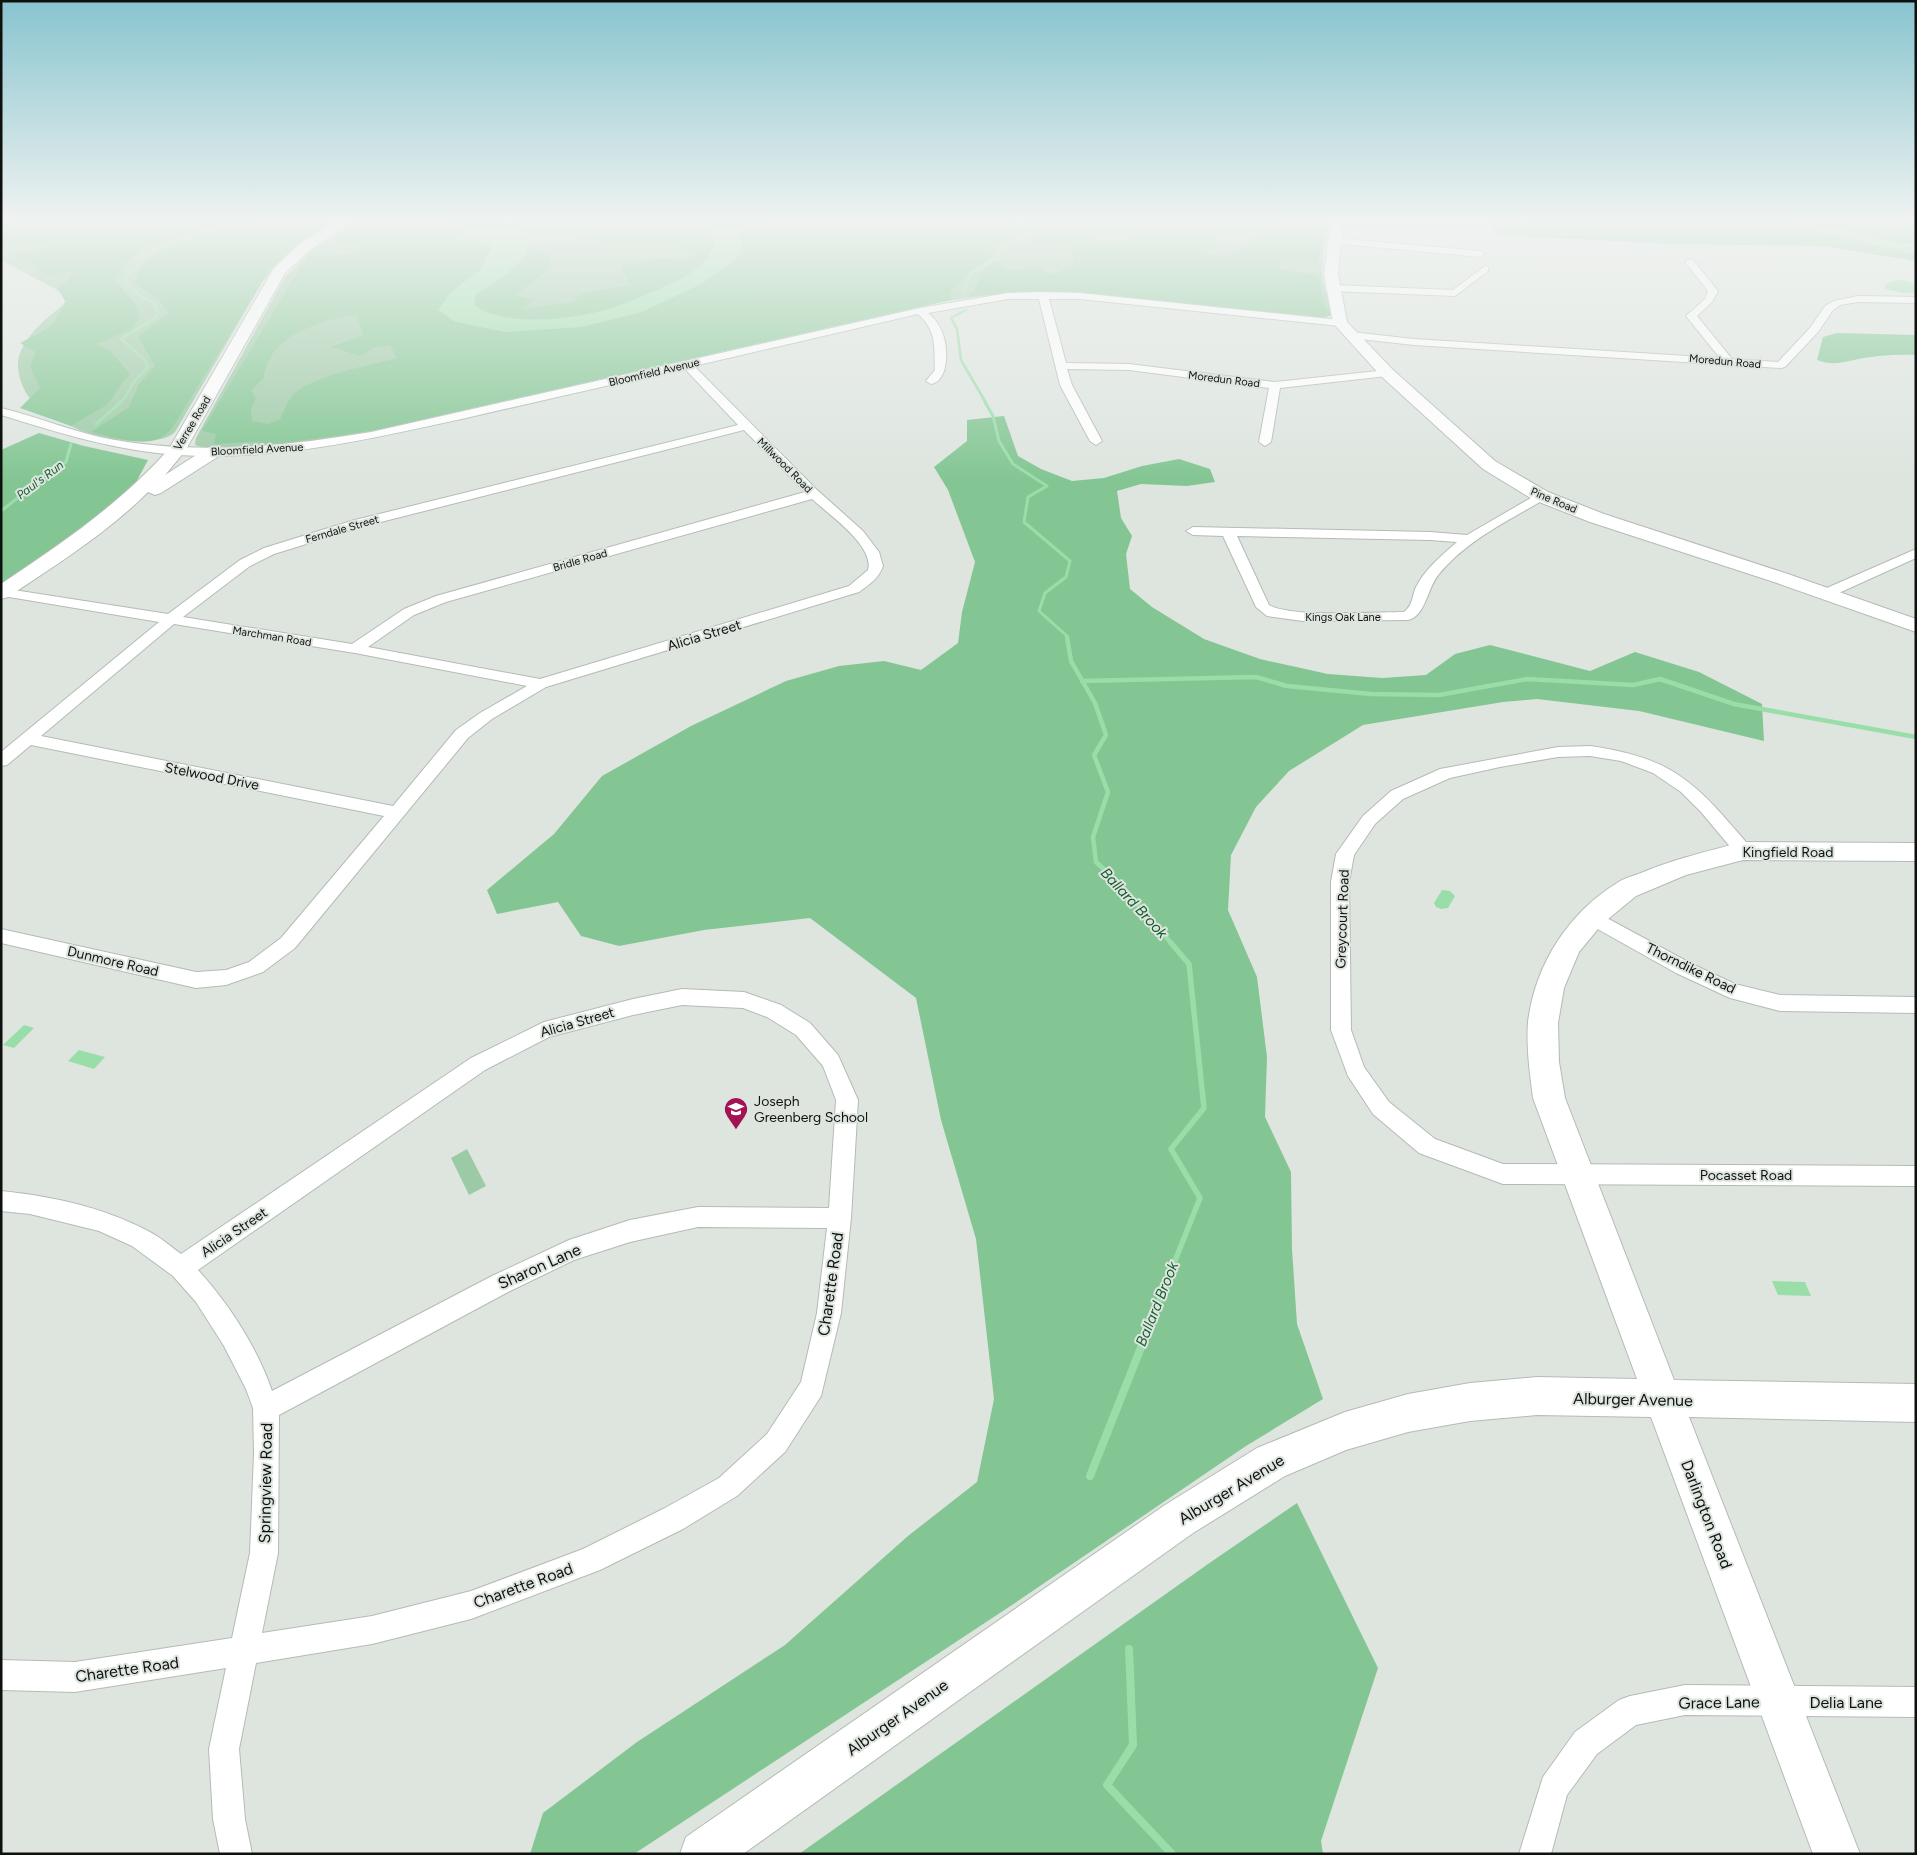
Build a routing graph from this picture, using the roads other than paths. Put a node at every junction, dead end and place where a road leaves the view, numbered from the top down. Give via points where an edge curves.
1 (257, 308) edge
2 (937, 308) edge
3 (1046, 308) edge
4 (1175, 308) edge
5 (1339, 308) edge
6 (1700, 308) edge
7 (1831, 308) edge
8 (920, 311) junction
9 (1346, 329) junction
10 (1728, 361) junction
11 (686, 364) junction
12 (1061, 366) junction
13 (1387, 373) junction
14 (931, 381) dead end
15 (1275, 385) junction
16 (1, 411) edge
17 (747, 426) junction
18 (1096, 441) dead end
19 (1265, 442) dead end
20 (176, 451) junction
21 (213, 452) junction
22 (814, 494) junction
23 (1541, 496) junction
24 (117, 512) junction
25 (1192, 531) dead end
26 (1228, 532) junction
27 (1469, 539) junction
28 (1916, 553) edge
29 (876, 568) joint
30 (2, 592) edge
31 (1825, 594) junction
32 (170, 620) junction
33 (1916, 626) edge
34 (355, 649) junction
35 (541, 684) junction
36 (28, 740) junction
37 (1, 761) edge
38 (395, 812) junction
39 (1743, 851) junction
40 (1916, 852) edge
41 (1592, 917) junction
42 (1, 936) edge
43 (226, 977) joint
44 (1916, 1005) edge
45 (1577, 1174) junction
46 (1916, 1176) edge
47 (1, 1201) edge
48 (840, 1218) junction
49 (181, 1268) junction
50 (1664, 1400) junction
51 (1916, 1403) edge
52 (266, 1408) junction
53 (243, 1652) junction
54 (1, 1675) edge
55 (1777, 1701) junction
56 (1916, 1702) edge
57 (236, 1854) edge
58 (702, 1854) edge
59 (1535, 1854) edge
60 (1837, 1854) edge

1 - 20 street, Verree Road
2 - 8 street, Bloomfield Avenue
3 - 12 street
4 - 9 street, Bloomfield Avenue
5 - 9 street
6 - 10 street via 1691,316
7 - 10 street, Moredun Road via 1781,364
8 - 11 street, Bloomfield Avenue
8 - 14 street via 938,330 940,370
9 - 10 street, Moredun Road via 1414,342
9 - 13 street, Pine Road
11 - 17 street, Millwood Road
11 - 21 street, Bloomfield Avenue via 371,436 290,448
12 - 15 street, Moredun Road via 1129,367
12 - 18 street via 1066,385
13 - 15 street, Moredun Road
13 - 23 street, Pine Road via 1489,465
15 - 19 street
16 - 20 street, Bloomfield Avenue via 115,444
17 - 22 street, Millwood Road
17 - 32 street, Ferndale Street via 356,524 269,550 245,563
20 - 21 street, Bloomfield Avenue
20 - 24 street, Verree Road via 150,482
21 - 24 street
22 - 29 street, Millwood Road via 863,539 872,551
22 - 34 street, Bridle Road via 441,599 409,612
23 - 27 street, Kings Oak Lane
23 - 31 street, Pine Road via 1597,518
24 - 30 street, Verree Road
25 - 26 street
26 - 27 street
26 - 27 street, Kings Oak Lane via 1263,606 1272,613 1303,617 1408,616 1417,609 1424,584 1436,568
28 - 31 street
29 - 35 street, Alicia Street via 854,589
30 - 32 street, Marchman Road
31 - 33 street, Pine Road
32 - 34 street, Marchman Road
32 - 36 street, Ferndale Street
34 - 35 street, Marchman Road
35 - 38 street, Alicia Street via 462,734
36 - 37 street, Ferndale Street
36 - 38 street, Stelwood Drive
38 - 43 street, Alicia Street via 288,943 256,968
39 - 40 street, Kingfield Road
39 - 41 street, Kingfield Road via 1654,876 1627,889
39 - 45 street, Greycourt Road via 1687,788 1659,769 1624,756 1590,750 1539,755 1446,773 1397,795 1369,820 1345,854 1339,912 1341,1030 1355,1070 1382,1108 1427,1146 1503,1174
41 - 44 street, Thorndike Road via 1683,968 1730,990 1780,1003
41 - 45 street, Kingfield Road via 1567,947 1550,988 1544,1023 1544,1062 1549,1098
42 - 43 street, Dunmore Road via 196,980
45 - 46 street, Pocasset Road
45 - 50 street, Darlington Road
47 - 49 street, Springview Road via 30,1204 102,1221 140,1238
48 - 49 street, Alicia Street via 847,1100 831,1061 803,1028 774,1010 744,1000 682,996 544,1030 478,1064
48 - 52 street, Sharon Lane via 698,1217 630,1231 577,1248 500,1284
48 - 53 street, Charette Road via 829,1313 812,1387 776,1443 728,1488 590,1560 471,1605 372,1630
49 - 52 street, Springview Road via 204,1294 233,1338 257,1383
50 - 51 street, Alburger Avenue
50 - 55 street, Darlington Road
50 - 58 street, Alburger Avenue via 1537,1396 1470,1402 1408,1413 1354,1429 1271,1462 1179,1519
52 - 53 street, Springview Road via 264,1553
53 - 54 street, Charette Road via 75,1677
53 - 57 street, Springview Road via 224,1749 229,1819
55 - 56 street, Delia Lane
55 - 59 street, Grace Lane via 1685,1700 1630,1712 1586,1743 1554,1788
55 - 60 street, Darlington Road

